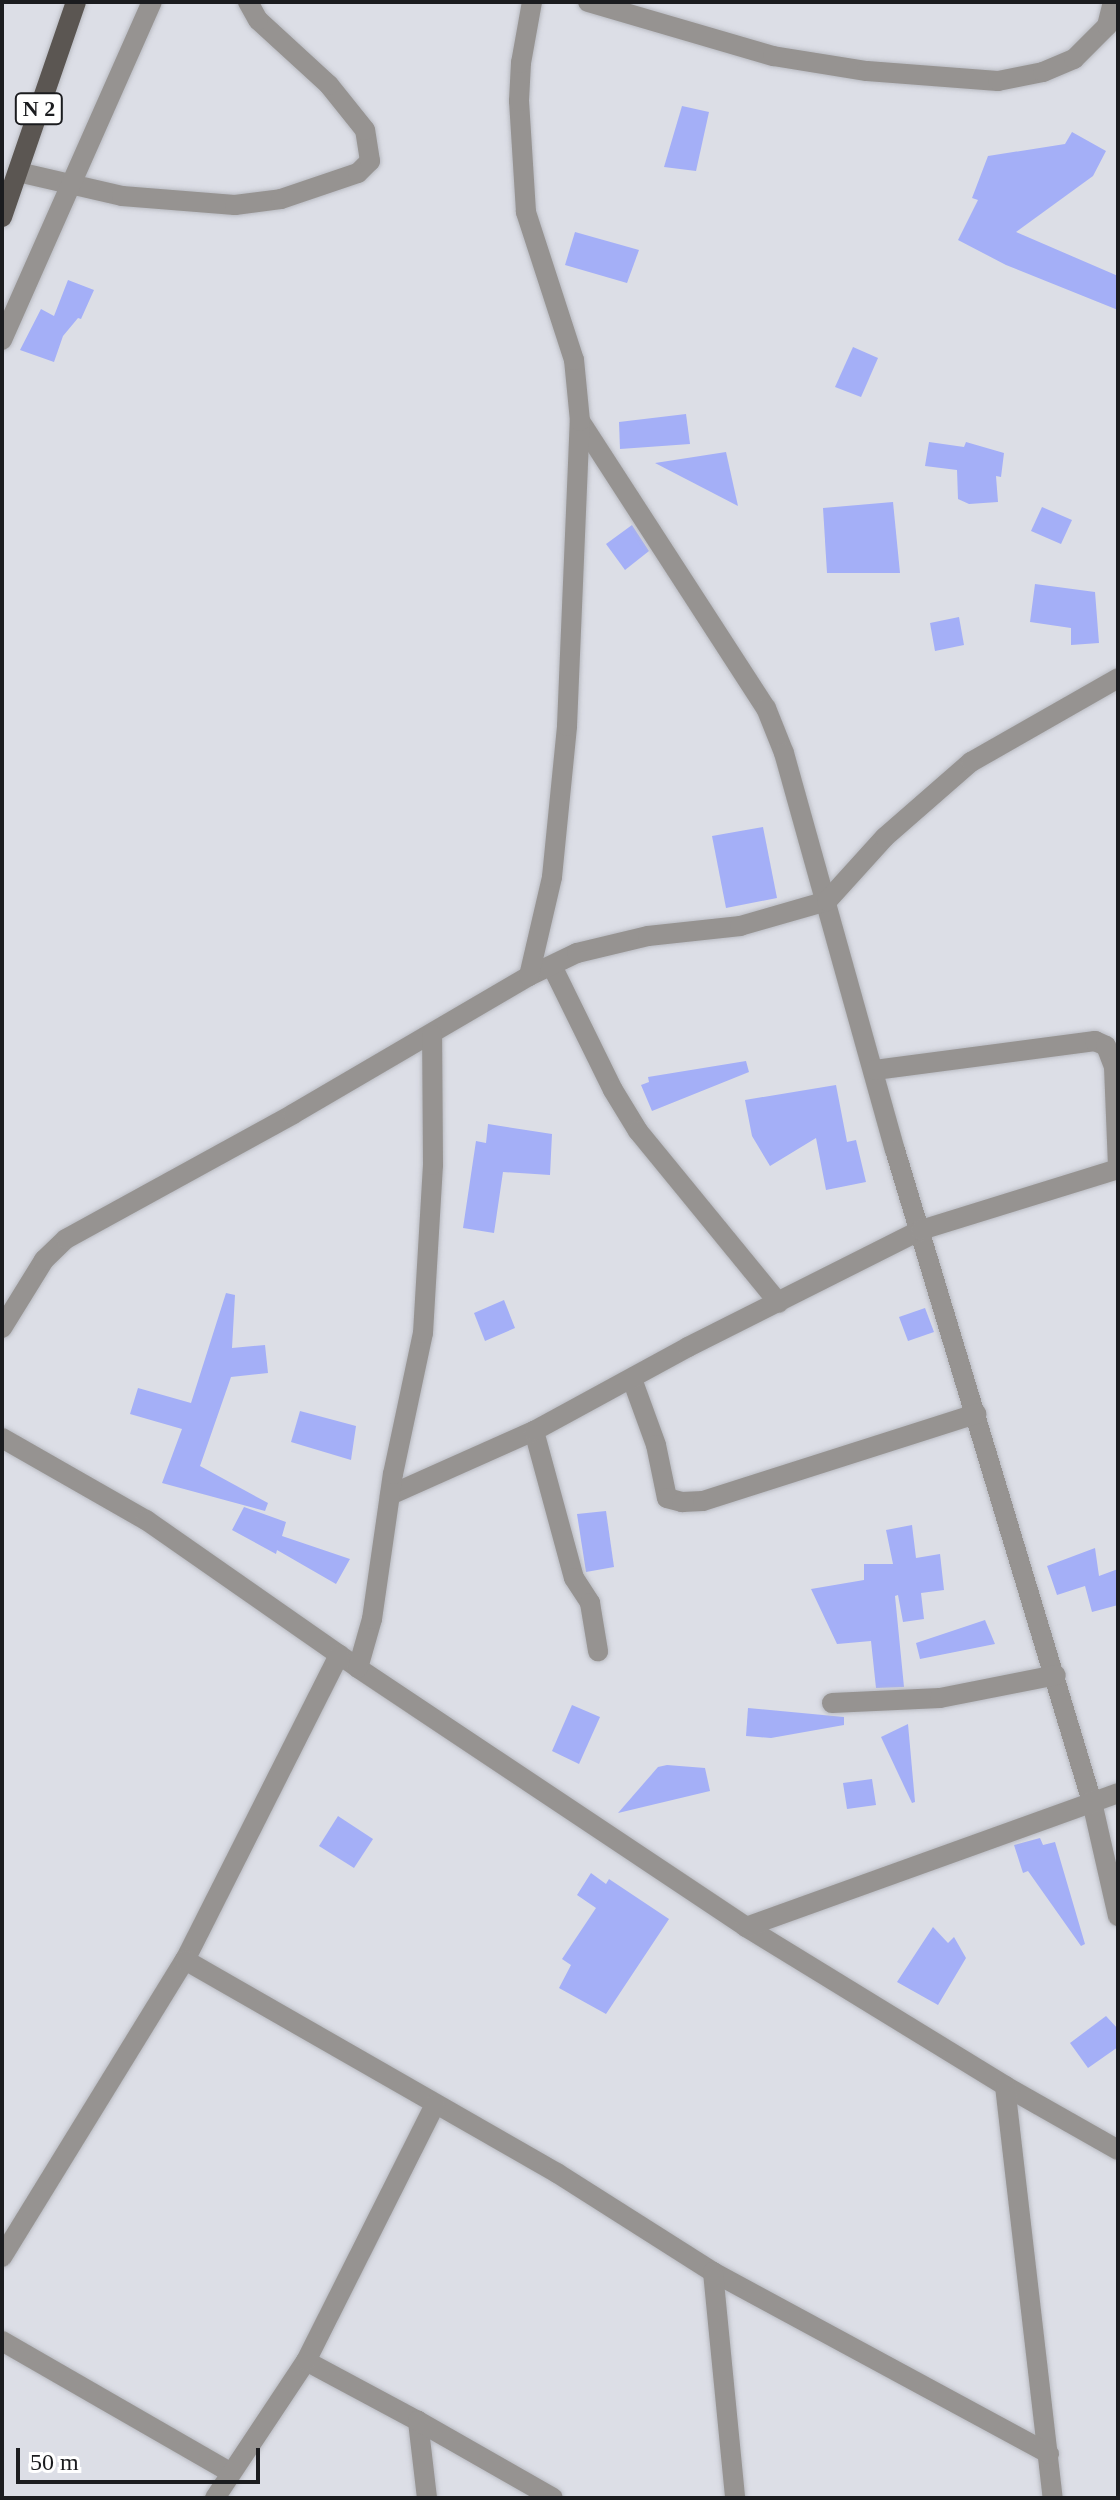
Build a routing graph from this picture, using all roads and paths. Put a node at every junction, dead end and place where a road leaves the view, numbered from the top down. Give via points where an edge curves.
1 (76, 2) edge
2 (152, 2) edge
3 (248, 2) edge
4 (532, 2) edge
5 (588, 2) edge
6 (1113, 2) edge
7 (18, 172) junction
8 (72, 187) junction
9 (2, 217) edge
10 (2, 340) edge
11 (580, 421) junction
12 (1118, 678) edge
13 (827, 901) junction
14 (552, 966) junction
15 (529, 976) junction
16 (432, 1035) junction
17 (875, 1070) junction
18 (1118, 1168) edge
19 (921, 1230) junction
20 (779, 1303) junction
21 (2, 1328) edge
22 (632, 1379) junction
23 (976, 1414) junction
24 (534, 1431) junction
25 (2, 1438) edge
26 (390, 1495) junction
27 (598, 1651) dead end
28 (339, 1655) junction
29 (358, 1668) junction
30 (1056, 1675) junction
31 (832, 1703) dead end
32 (1118, 1793) edge
33 (1092, 1802) junction
34 (1118, 1916) edge
35 (746, 1927) junction
36 (185, 1960) junction
37 (1005, 2086) junction
38 (435, 2105) junction
39 (1118, 2150) edge
40 (2, 2257) edge
41 (713, 2272) junction
42 (2, 2341) edge
43 (306, 2361) junction
44 (418, 2421) junction
45 (1049, 2454) junction
46 (230, 2472) junction
47 (215, 2498) edge
48 (427, 2498) edge
49 (553, 2498) edge
50 (735, 2498) edge
51 (1053, 2498) edge

1 - 7 main road, N 2
2 - 8 street
3 - 8 street via 258,20 329,85 365,130 370,161 358,173 281,199 235,205
4 - 11 street via 519,101 526,212 574,360
5 - 6 street via 801,62 998,81 1074,59 1107,26
7 - 8 street
7 - 9 main road, N 2
8 - 10 street
11 - 13 street via 766,708
11 - 15 street via 567,726 552,877
12 - 13 street via 971,762 885,837
13 - 14 street via 740,926 648,936 577,953
13 - 17 street
14 - 15 street
14 - 20 street via 638,1131
15 - 16 street
16 - 21 street via 66,1239 44,1260
16 - 26 street via 433,1165 423,1333
17 - 18 street via 1095,1041 1106,1046 1114,1067
17 - 19 street
18 - 19 street
19 - 20 street
19 - 23 street
20 - 22 street
22 - 23 street via 656,1445 667,1498 682,1502 703,1501
22 - 24 street
23 - 30 street
24 - 26 street
24 - 27 street via 574,1578 590,1603
25 - 28 street via 146,1520
26 - 29 street via 372,1619
28 - 29 street
28 - 36 street
29 - 35 street
30 - 31 street via 940,1698
30 - 33 street
32 - 33 street
33 - 34 street
33 - 35 street
35 - 37 street
36 - 38 street
36 - 40 street
37 - 39 street
37 - 45 street
38 - 41 street via 557,2173
38 - 43 street
41 - 45 street
41 - 50 street
42 - 46 street
43 - 44 street
43 - 46 street
44 - 48 street
44 - 49 street
45 - 51 street
46 - 47 street

